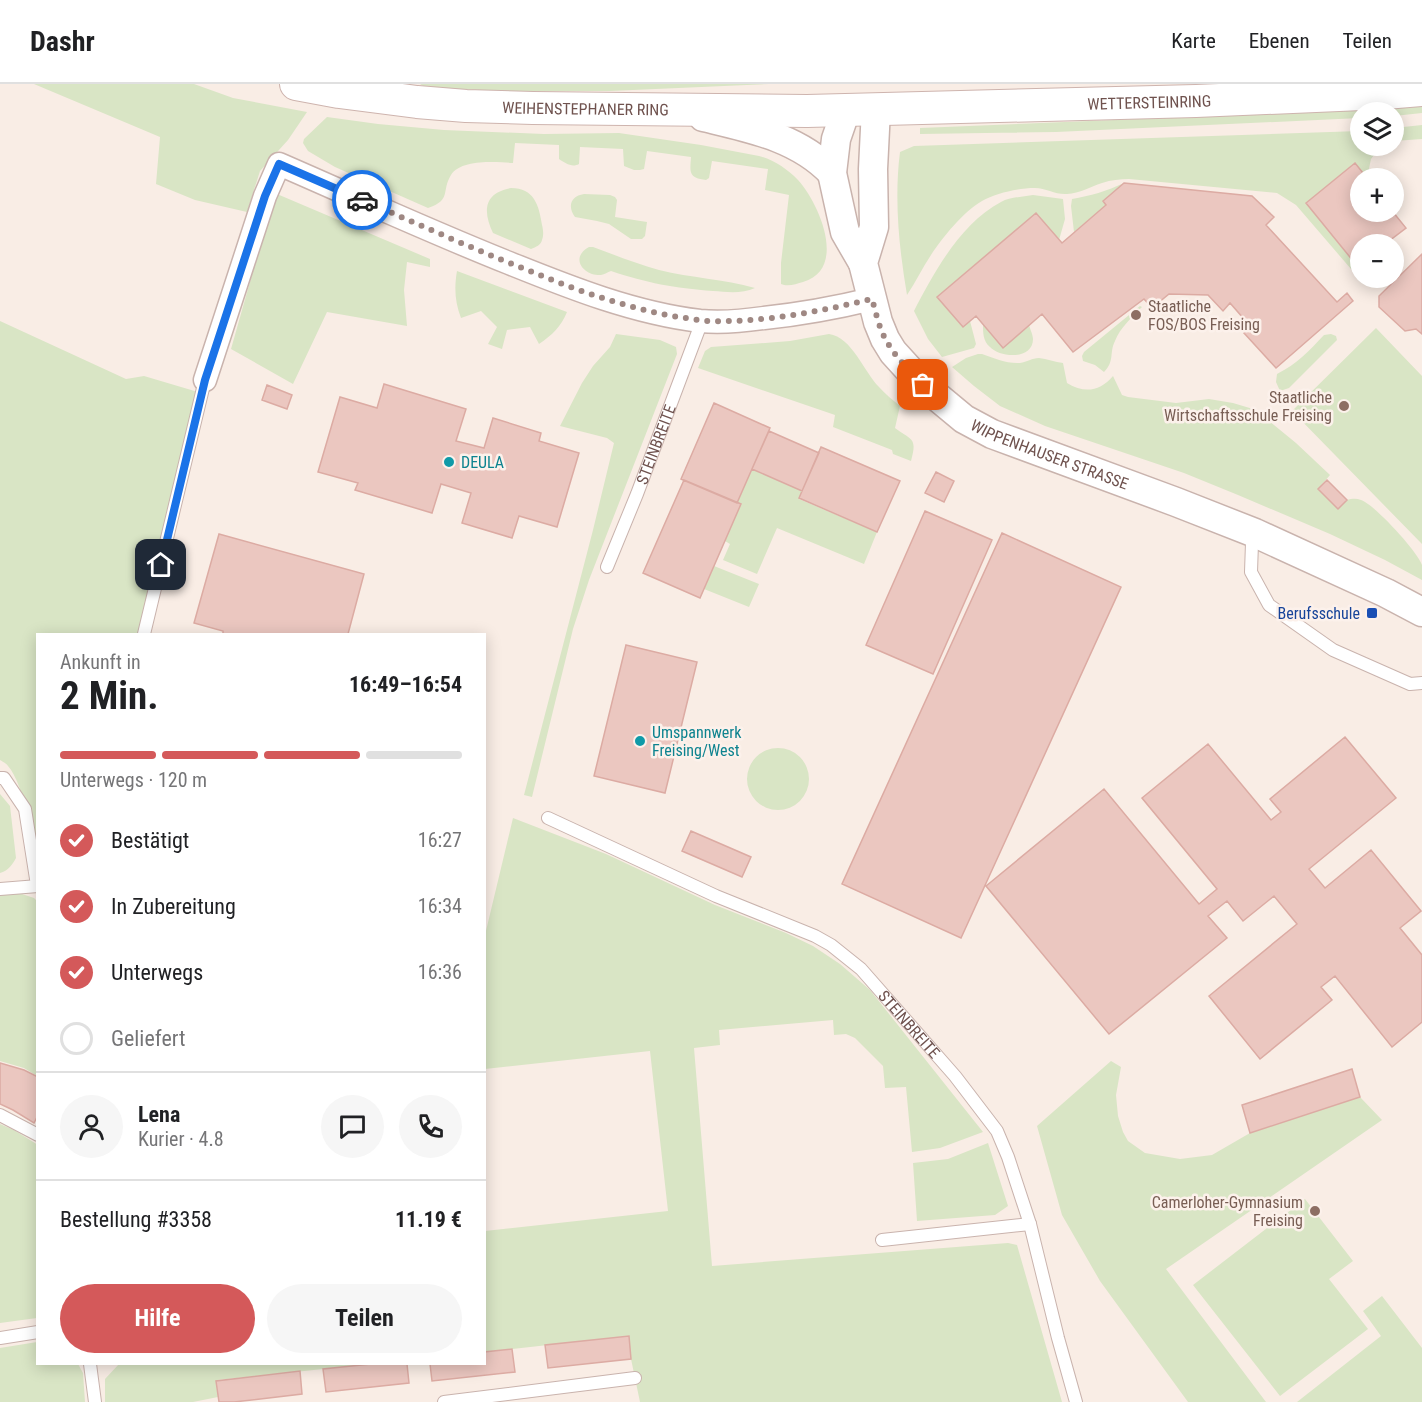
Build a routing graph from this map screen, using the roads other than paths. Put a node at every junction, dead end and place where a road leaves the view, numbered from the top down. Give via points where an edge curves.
1 (296, 84) edge
2 (343, 88) edge
3 (1422, 90) edge
4 (672, 109) junction
5 (861, 109) junction
6 (832, 173) junction
7 (863, 263) junction
8 (872, 299) junction
9 (702, 321) junction
10 (205, 380) joint
11 (1255, 533) junction
12 (607, 567) dead end
13 (1422, 612) edge
14 (144, 633) edge
15 (1422, 683) edge
16 (0, 778) edge
17 (548, 818) dead end
18 (36, 879) edge
19 (36, 885) edge
20 (0, 889) edge
21 (0, 1115) edge
22 (36, 1134) edge
23 (1030, 1224) junction
24 (882, 1240) dead end
25 (36, 1332) edge
26 (0, 1338) edge
27 (90, 1365) edge
28 (635, 1378) dead end
29 (522, 1397) edge
30 (95, 1402) edge
31 (444, 1402) edge
32 (1076, 1402) edge

1 - 2 main road, WEIHENSTEPHANER RING
2 - 4 main road, WEIHENSTEPHANER RING via 417,102 466,106
3 - 5 main road, WETTERSTEINRING via 1196,101
4 - 5 main road, WEIHENSTEPHANER RING
4 - 6 street via 765,132 800,148
5 - 6 street via 836,139
5 - 7 street via 873,169 874,227
6 - 7 street via 845,232
7 - 8 street, WIPPENHAUSER STRASSE
8 - 9 street via 803,314
8 - 11 street, WIPPENHAUSER STRASSE via 893,352 923,385 964,419 992,434
9 - 10 street via 652,313 595,296 458,243 279,164
9 - 12 lane, STEINBREITE
10 - 14 lane
11 - 13 street, WIPPENHAUSER STRASSE
11 - 15 lane via 1251,572 1269,604 1333,650 1410,684
16 - 18 lane via 4,777 25,809
17 - 23 lane, STEINBREITE via 716,896 815,936 861,969 955,1076 997,1131
19 - 20 lane
21 - 22 lane
23 - 24 lane
23 - 32 lane, STEINBREITE
25 - 26 lane
27 - 30 lane
28 - 29 lane
29 - 31 lane

